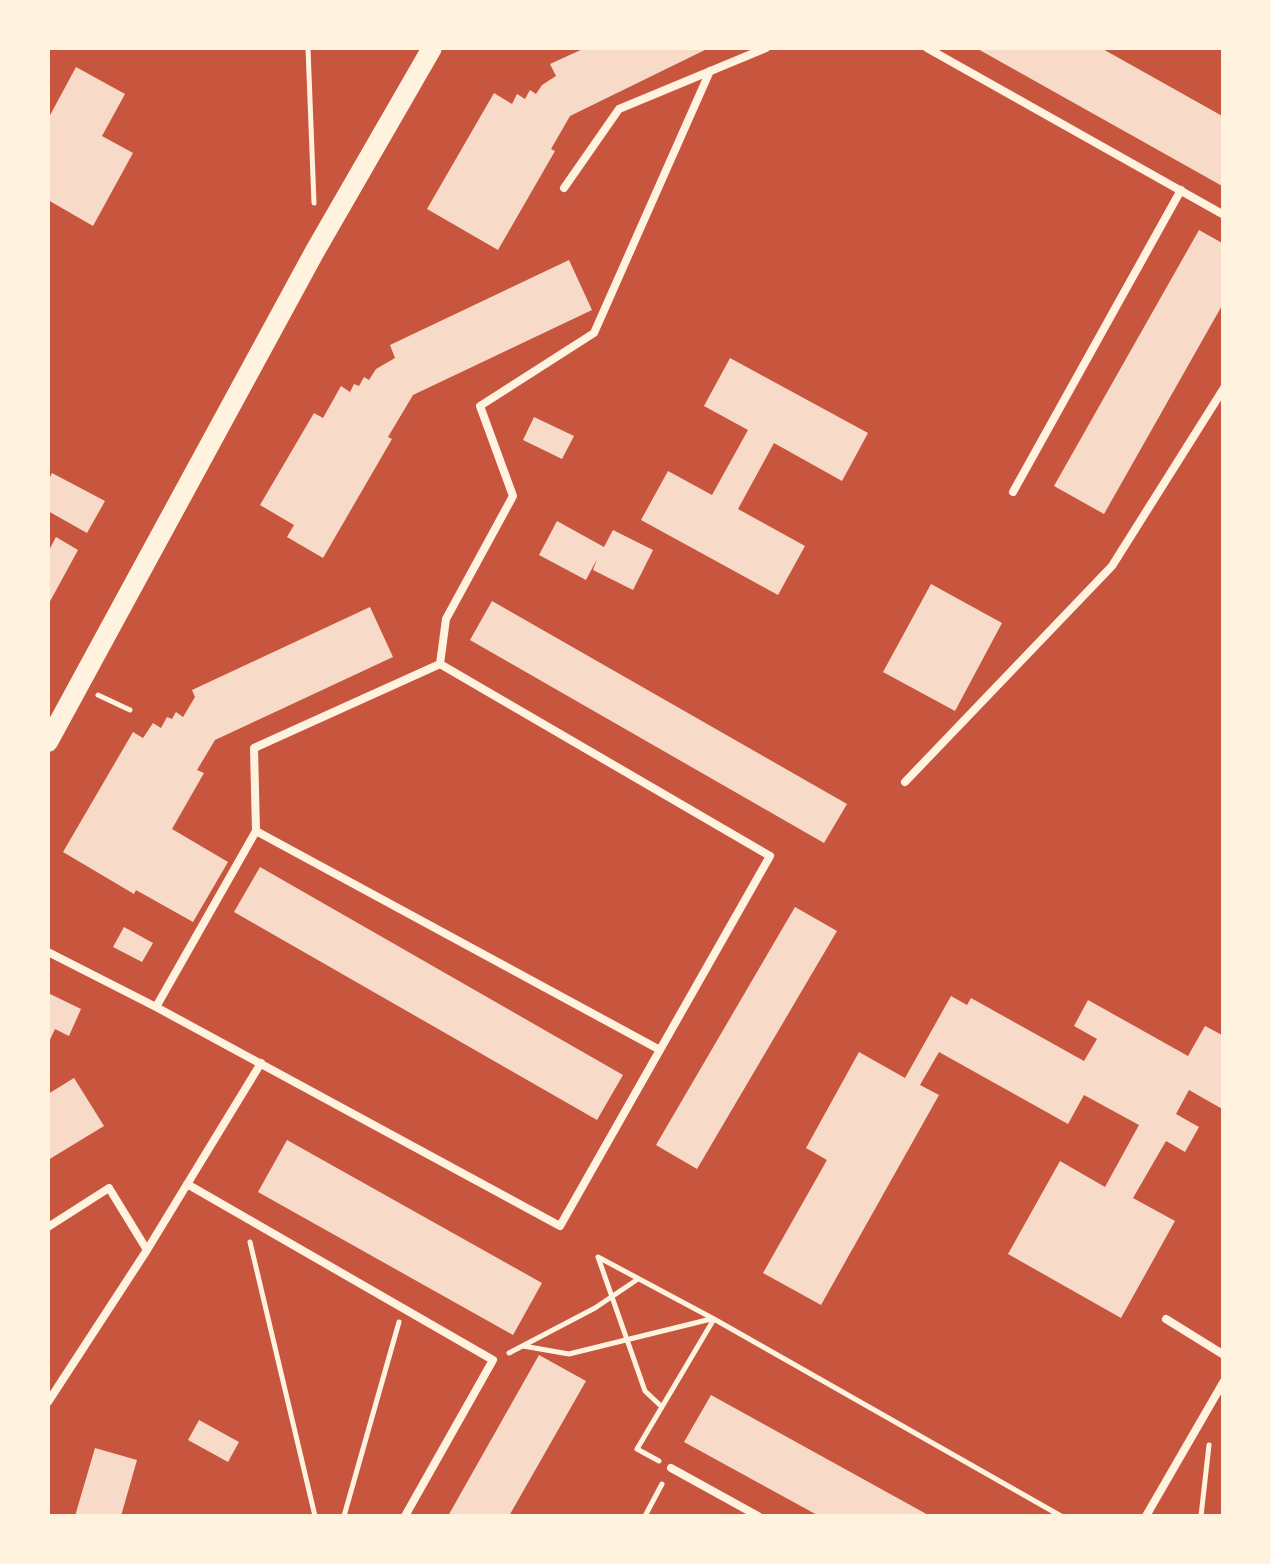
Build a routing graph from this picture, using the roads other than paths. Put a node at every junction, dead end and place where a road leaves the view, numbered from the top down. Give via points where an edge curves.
1 (432, 48) edge
2 (766, 48) edge
3 (927, 48) edge
4 (710, 71) junction
5 (564, 188) dead end
6 (1182, 190) junction
7 (1224, 214) edge
8 (1224, 388) edge
9 (1013, 492) dead end
10 (440, 664) junction
11 (48, 742) edge
12 (904, 782) dead end
13 (256, 831) junction
14 (48, 952) edge
15 (156, 1007) junction
16 (660, 1050) junction
17 (261, 1064) junction
18 (188, 1184) junction
19 (48, 1227) edge
20 (148, 1250) junction
21 (1166, 1319) dead end
22 (1224, 1355) edge
23 (1224, 1381) edge
24 (48, 1402) edge
25 (670, 1468) road end
26 (405, 1516) edge
27 (758, 1516) edge
28 (1146, 1516) edge

1 - 11 main road
2 - 4 lane
3 - 6 lane
4 - 5 lane via 619,109
4 - 10 lane via 594,333 480,406 513,496 446,619
6 - 7 lane
6 - 9 lane
8 - 12 lane via 1112,566
10 - 13 lane via 254,748
10 - 16 lane via 770,856
13 - 15 lane
13 - 16 lane
14 - 15 lane
15 - 17 lane
16 - 17 lane via 560,1226
17 - 18 lane
18 - 20 lane
18 - 26 lane via 492,1360
19 - 20 lane via 110,1188
20 - 24 lane
21 - 22 lane
23 - 28 lane
25 - 27 lane

